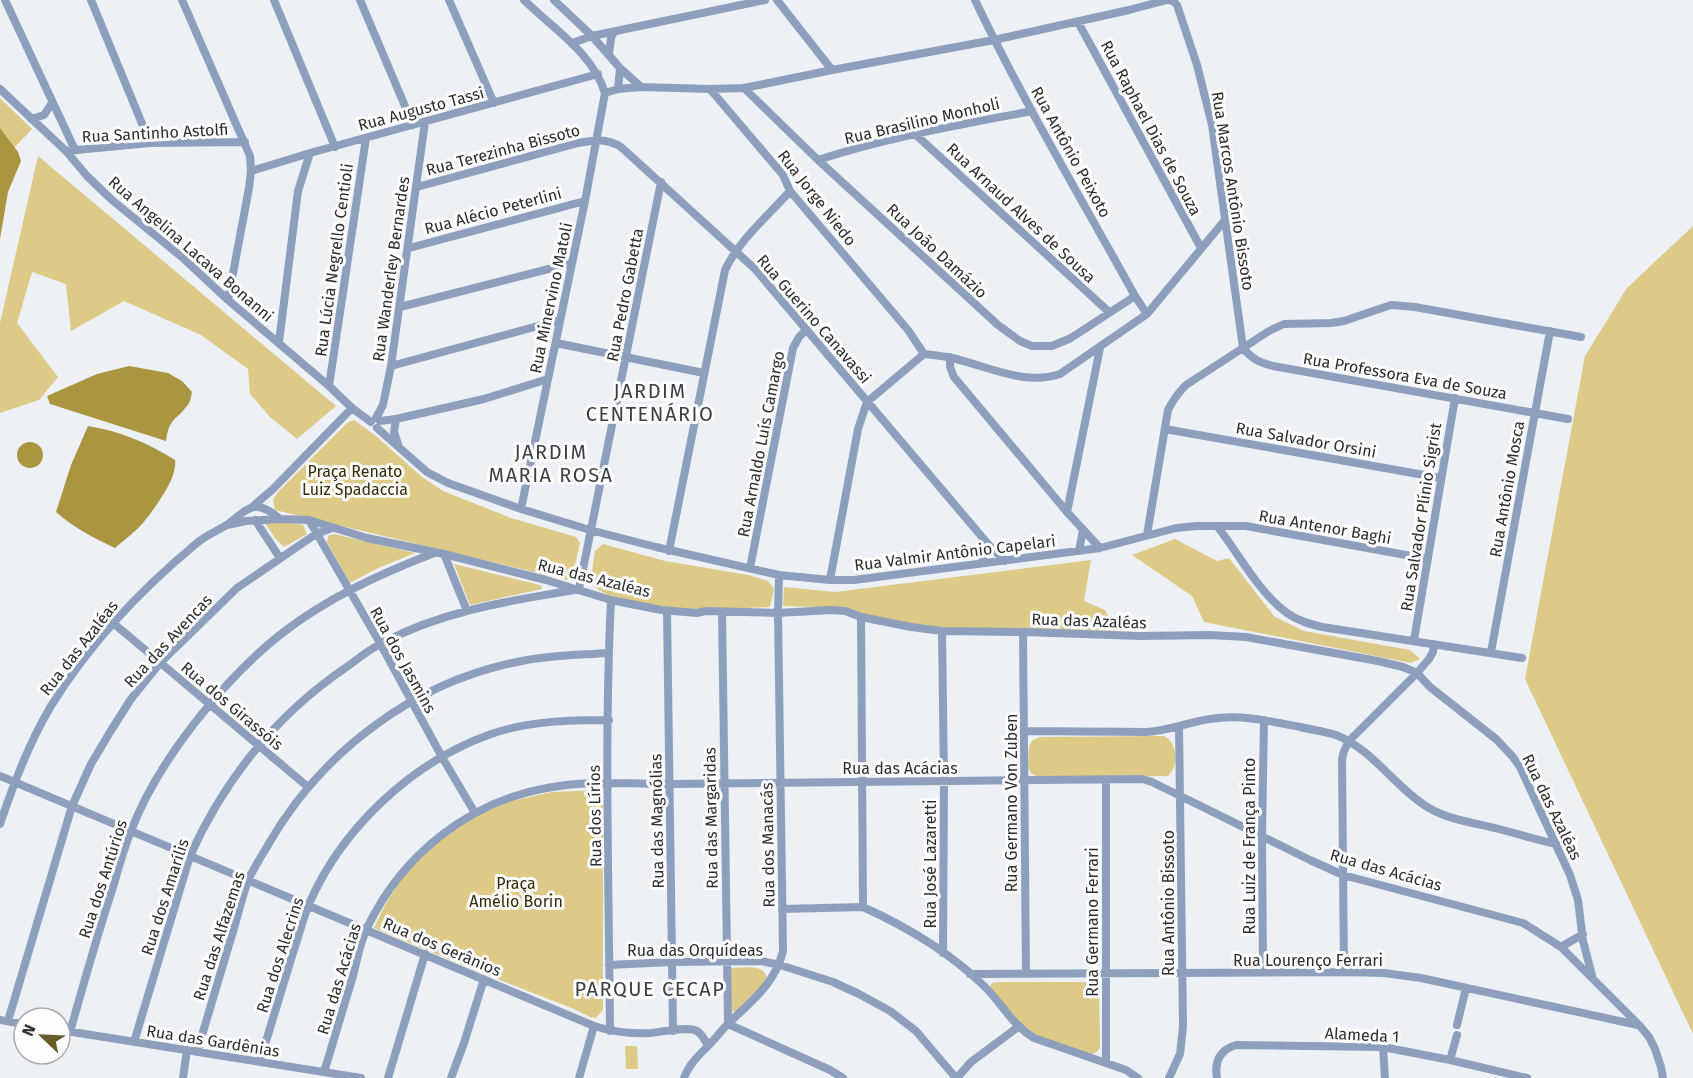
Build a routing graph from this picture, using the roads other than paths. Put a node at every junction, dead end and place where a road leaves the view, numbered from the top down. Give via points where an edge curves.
1 (4, 0) edge
2 (91, 0) edge
3 (182, 0) edge
4 (274, 0) edge
5 (360, 0) edge
6 (449, 0) edge
7 (524, 0) edge
8 (554, 0) edge
9 (765, 0) edge
10 (777, 0) edge
11 (975, 0) edge
12 (1168, 0) edge
13 (1078, 21) junction
14 (614, 33) junction
15 (592, 36) junction
16 (994, 40) junction
17 (572, 43) junction
18 (609, 54) junction
19 (620, 68) junction
20 (832, 69) junction
21 (598, 74) junction
22 (641, 87) junction
23 (744, 88) junction
24 (0, 89) edge
25 (618, 89) junction
26 (710, 89) junction
27 (605, 93) junction
28 (52, 103) junction
29 (494, 103) junction
30 (1032, 111) junction
31 (31, 119) junction
32 (425, 122) junction
33 (413, 125) junction
34 (915, 134) junction
35 (366, 138) junction
36 (596, 139) junction
37 (245, 142) junction
38 (150, 143) junction
39 (335, 147) junction
40 (70, 151) junction
41 (310, 153) junction
42 (818, 160) junction
43 (251, 171) junction
44 (661, 182) junction
45 (417, 187) junction
46 (790, 191) junction
47 (585, 201) junction
48 (1225, 220) junction
49 (409, 248) junction
50 (1200, 248) junction
51 (736, 251) junction
52 (572, 262) junction
53 (1135, 296) junction
54 (228, 300) junction
55 (400, 307) junction
56 (1109, 312) junction
57 (1147, 314) junction
58 (560, 320) junction
59 (807, 329) junction
60 (1550, 331) junction
61 (1581, 337) dead end
62 (279, 342) junction
63 (556, 343) junction
64 (1100, 348) junction
65 (1243, 348) junction
66 (924, 354) junction
67 (626, 357) junction
68 (950, 357) junction
69 (392, 366) junction
70 (704, 373) junction
71 (548, 379) junction
72 (329, 386) junction
73 (1455, 398) junction
74 (867, 402) junction
75 (352, 408) junction
76 (1534, 413) junction
77 (396, 419) junction
78 (1568, 419) dead end
79 (376, 422) junction
80 (1165, 429) junction
81 (398, 446) junction
82 (1441, 478) junction
83 (273, 489) junction
84 (260, 507) junction
85 (251, 508) junction
86 (521, 509) junction
87 (1067, 512) junction
88 (280, 519) junction
89 (250, 520) junction
90 (309, 520) junction
91 (227, 525) junction
92 (1217, 526) junction
93 (332, 528) junction
94 (590, 530) junction
95 (1083, 530) junction
96 (316, 534) junction
97 (1147, 535) junction
98 (988, 544) junction
99 (1100, 548) junction
100 (669, 550) junction
101 (1079, 551) junction
102 (435, 552) junction
103 (444, 554) junction
104 (280, 558) junction
105 (1428, 559) junction
106 (1005, 561) junction
107 (981, 564) junction
108 (750, 568) junction
109 (779, 575) junction
110 (830, 580) junction
111 (579, 589) junction
112 (349, 591) junction
113 (611, 600) junction
114 (467, 610) junction
115 (667, 611) junction
116 (722, 612) junction
117 (778, 613) junction
118 (861, 617) junction
119 (112, 622) junction
120 (942, 631) junction
121 (1023, 632) junction
122 (1414, 640) junction
123 (380, 643) junction
124 (1434, 645) junction
125 (1491, 652) junction
126 (608, 653) junction
127 (1522, 658) dead end
128 (160, 663) junction
129 (1417, 673) junction
130 (411, 701) junction
131 (210, 705) junction
132 (609, 720) junction
133 (1264, 720) junction
134 (1179, 726) junction
135 (1024, 731) junction
136 (1348, 741) junction
137 (257, 746) junction
138 (442, 758) junction
139 (0, 776) edge
140 (1024, 780) junction
141 (1106, 780) junction
142 (15, 781) junction
143 (863, 781) junction
144 (944, 781) junction
145 (607, 783) junction
146 (724, 783) junction
147 (780, 783) junction
148 (670, 784) junction
149 (308, 787) junction
150 (1181, 796) junction
151 (72, 806) junction
152 (475, 813) junction
153 (0, 824) edge
154 (1548, 826) junction
155 (131, 831) junction
156 (1262, 836) junction
157 (1532, 838) junction
158 (1556, 844) junction
159 (190, 856) junction
160 (1343, 875) junction
161 (248, 881) junction
162 (308, 906) junction
163 (863, 907) junction
164 (782, 909) junction
165 (366, 930) junction
166 (1583, 934) junction
167 (1561, 947) junction
168 (943, 953) junction
169 (425, 954) junction
170 (726, 961) junction
171 (672, 962) junction
172 (609, 965) junction
173 (780, 965) junction
174 (1263, 972) junction
175 (1344, 972) junction
176 (1106, 973) junction
177 (1183, 973) junction
178 (970, 974) junction
179 (1026, 974) junction
180 (483, 979) junction
181 (1593, 979) junction
182 (1466, 988) junction
183 (4, 1021) edge
184 (728, 1024) junction
185 (72, 1025) edge
186 (1457, 1025) dead end
187 (594, 1026) junction
188 (1640, 1026) junction
189 (1018, 1027) junction
190 (610, 1031) junction
191 (673, 1031) junction
192 (72, 1032) edge
193 (1457, 1035) dead end
194 (134, 1042) junction
195 (708, 1045) junction
196 (1383, 1047) junction
197 (187, 1050) junction
198 (197, 1052) junction
199 (1450, 1060) junction
200 (260, 1061) junction
201 (1106, 1063) junction
202 (324, 1072) junction
203 (183, 1078) edge
204 (361, 1078) edge
205 (388, 1078) edge
206 (451, 1078) edge
207 (579, 1078) edge
208 (684, 1078) edge
209 (843, 1078) edge
210 (956, 1078) edge
211 (1138, 1078) edge
212 (1169, 1078) edge
213 (1217, 1078) edge
214 (1385, 1078) edge
215 (1527, 1078) edge
216 (1663, 1078) edge

1 - 28 street
2 - 38 street
3 - 37 street
4 - 39 street
5 - 33 street
6 - 29 street
7 - 17 street
8 - 15 street
9 - 14 street
10 - 20 street
11 - 16 street, Rua Antônio Peixoto
12 - 13 street
12 - 48 street, Rua Marcos Antônio Bissoto via 1177,5 1205,90
13 - 16 street
13 - 50 street, Rua Raphael Dias de Souza
14 - 15 street
14 - 18 street
15 - 17 street
15 - 18 street
16 - 20 street
16 - 30 street, Rua Antônio Peixoto
17 - 21 street
18 - 19 street
19 - 22 street
19 - 25 street
20 - 23 street
21 - 27 street
21 - 29 street, Rua Augusto Tassi
22 - 25 street
22 - 26 street
23 - 26 street
23 - 42 street, Rua João Damázio
24 - 31 street, Rua Angelina Lacava Bonanni
25 - 27 street
26 - 46 street, Rua Jorge Niedo via 783,175
27 - 36 street, Rua Minervino Matoli
28 - 31 street via 44,115
28 - 40 street
29 - 32 street, Rua Augusto Tassi
30 - 34 street, Rua Brasilino Monholi
30 - 53 street, Rua Antônio Peixoto
31 - 40 street, Rua Angelina Lacava Bonanni
32 - 33 street, Rua Augusto Tassi
32 - 45 street, Rua Wanderley Bernardes
33 - 35 street, Rua Augusto Tassi
34 - 42 street, Rua Brasilino Monholi
34 - 56 street, Rua Arnaud Alves de Sousa
35 - 39 street, Rua Augusto Tassi
35 - 72 street, Rua Lúcia Negrello Centioli
36 - 44 street, Rua Guerino Canavassi via 621,147
36 - 45 street, Rua Terezinha Bissoto
36 - 47 street, Rua Minervino Matoli
37 - 38 street, Rua Santinho Astolfi
37 - 43 street
38 - 40 street, Rua Santinho Astolfi
39 - 41 street, Rua Augusto Tassi
40 - 54 street, Rua Angelina Lacava Bonanni via 87,176 112,200
41 - 43 street, Rua Augusto Tassi
41 - 62 street via 298,190
42 - 56 street, Rua João Damázio via 1020,341 1032,346 1052,346
43 - 54 street
44 - 51 street, Rua Guerino Canavassi
44 - 67 street, Rua Pedro Gabetta
45 - 49 street, Rua Wanderley Bernardes
46 - 51 street
46 - 66 street, Rua Jorge Niedo
47 - 49 street, Rua Alécio Peterlini
47 - 52 street, Rua Minervino Matoli
48 - 50 street
48 - 65 street, Rua Marcos Antônio Bissoto
49 - 55 street, Rua Wanderley Bernardes
50 - 57 street
51 - 59 street, Rua Guerino Canavassi
51 - 70 street via 725,270
52 - 55 street
52 - 58 street, Rua Minervino Matoli
53 - 56 street, Rua João Damázio
53 - 57 street, Rua Antônio Peixoto
54 - 62 street, Rua Angelina Lacava Bonanni
55 - 69 street, Rua Wanderley Bernardes
57 - 64 street
58 - 63 street, Rua Minervino Matoli
58 - 69 street
59 - 74 street, Rua Guerino Canavassi
59 - 108 street, Rua Arnaldo Luís Camargo via 793,348
60 - 61 street
60 - 65 street via 1391,305 1344,321 1284,324
60 - 76 street, Rua Antônio Mosca
62 - 72 street, Rua Angelina Lacava Bonanni
63 - 67 street
63 - 71 street, Rua Minervino Matoli
64 - 68 street via 1050,378 1028,379
64 - 87 street
65 - 73 street, Rua Professora Eva de Souza via 1267,365
65 - 80 street via 1178,393 1168,410
66 - 68 street
66 - 74 street
67 - 70 street
67 - 94 street, Rua Pedro Gabetta
68 - 87 street via 954,377
69 - 79 street, Rua Wanderley Bernardes
70 - 100 street
71 - 77 street via 484,399
71 - 86 street, Rua Minervino Matoli
72 - 75 street, Rua Angelina Lacava Bonanni
73 - 76 street, Rua Professora Eva de Souza
73 - 82 street, Rua Salvador Plínio Sigrist
74 - 98 street, Rua Guerino Canavassi
74 - 110 street via 858,429
75 - 79 street, Rua Angelina Lacava Bonanni
75 - 83 street
76 - 78 street, Rua Professora Eva de Souza
76 - 125 street, Rua Antônio Mosca
77 - 79 street
77 - 81 street
79 - 81 street, Rua Valmir Antônio Capelari
80 - 82 street, Rua Salvador Orsini
80 - 97 street
81 - 86 street, Rua Valmir Antônio Capelari via 428,472 448,483
82 - 105 street, Rua Salvador Plínio Sigrist
83 - 84 street
83 - 85 street
84 - 85 street, Rua das Azaléas
84 - 88 street, Rua das Azaléas
84 - 89 street
85 - 91 street, Rua das Azaléas
86 - 94 street, Rua Valmir Antônio Capelari
87 - 95 street
88 - 89 street, Rua das Azaléas
88 - 90 street, Rua das Azaléas
89 - 91 street, Rua das Azaléas
89 - 104 street
90 - 93 street, Rua das Azaléas
90 - 96 street, Rua dos Jasmins
91 - 119 street, Rua das Azaléas via 198,541
92 - 97 street, Rua Valmir Antônio Capelari via 1176,528
92 - 105 street, Rua Antenor Baghi via 1246,526
92 - 122 street via 1268,594 1288,614 1322,627
93 - 96 street, Rua das Avencas
93 - 102 street, Rua das Azaléas
94 - 100 street, Rua Valmir Antônio Capelari
94 - 111 street, Rua Pedro Gabetta
95 - 99 street
95 - 101 street
96 - 104 street, Rua das Avencas
96 - 112 street, Rua dos Jasmins
97 - 99 street, Rua Valmir Antônio Capelari
98 - 106 street, Rua Guerino Canavassi
98 - 107 street
99 - 101 street, Rua Valmir Antônio Capelari
100 - 108 street, Rua Valmir Antônio Capelari
101 - 106 street, Rua Valmir Antônio Capelari
102 - 103 street, Rua das Azaléas
102 - 112 street, Rua dos Antúrios
103 - 111 street, Rua das Azaléas
103 - 114 street
104 - 128 street, Rua das Avencas via 237,588
105 - 122 street, Rua Salvador Plínio Sigrist
106 - 107 street, Rua Valmir Antônio Capelari
107 - 110 street, Rua Valmir Antônio Capelari
108 - 109 street, Rua Valmir Antônio Capelari
109 - 110 street, Rua Valmir Antônio Capelari
109 - 117 street, Rua dos Manacás
111 - 113 street, Rua das Azaléas
111 - 114 street, Rua dos Amarílis
112 - 123 street, Rua dos Jasmins
112 - 131 street, Rua dos Antúrios via 282,634
113 - 115 street, Rua das Azaléas
113 - 126 street, Rua dos Lírios
114 - 123 street, Rua dos Amarílis
115 - 116 street, Rua das Azaléas
115 - 148 street, Rua das Magnólias
116 - 117 street, Rua das Azaléas
116 - 146 street, Rua das Margaridas
117 - 118 street, Rua das Azaléas via 831,610
117 - 147 street, Rua dos Manacás
118 - 120 street, Rua das Azaléas
118 - 143 street
119 - 128 street, Rua dos Girassóis
119 - 142 street, Rua das Azaléas via 50,709
120 - 121 street, Rua das Azaléas
120 - 144 street, Rua José Lazaretti
121 - 129 street, Rua das Azaléas via 1246,637 1378,661
121 - 135 street, Rua Germano Von Zuben
122 - 124 street
123 - 130 street, Rua dos Jasmins
123 - 137 street, Rua dos Amarílis via 310,694
124 - 125 street
124 - 129 street
125 - 127 street
126 - 130 street, Rua das Alfazemas via 521,661 476,673
126 - 132 street, Rua dos Lírios
128 - 131 street, Rua dos Girassóis
128 - 151 street, Rua das Avencas via 110,732
129 - 136 street
129 - 154 street, Rua das Azaléas via 1513,757
130 - 138 street, Rua dos Jasmins
130 - 149 street, Rua das Alfazemas via 358,738
131 - 137 street, Rua dos Girassóis
131 - 155 street, Rua dos Antúrios via 168,761
132 - 138 street, Rua dos Alecrins via 527,725 492,734
132 - 145 street, Rua dos Lírios
133 - 134 street via 1227,717
133 - 136 street
133 - 156 street, Rua Luiz de França Pinto
134 - 135 street via 1158,732
134 - 150 street, Rua Antônio Bissoto
135 - 140 street, Rua Germano Von Zuben
136 - 157 street via 1430,809
136 - 160 street via 1342,759
137 - 149 street, Rua dos Girassóis
137 - 159 street, Rua dos Amarílis via 217,802
138 - 152 street, Rua dos Jasmins
138 - 162 street, Rua dos Alecrins via 397,790 355,831 327,868
139 - 142 street, Rua dos Gerânios
140 - 141 street, Rua das Acácias
140 - 144 street, Rua das Acácias
140 - 179 street, Rua Germano Von Zuben
141 - 150 street, Rua das Acácias via 1148,780
141 - 176 street, Rua Germano Ferrari
142 - 151 street, Rua dos Gerânios
142 - 153 street, Rua das Azaléas
143 - 144 street, Rua das Acácias
143 - 147 street, Rua das Acácias
143 - 163 street
144 - 168 street, Rua José Lazaretti
145 - 148 street, Rua das Acácias
145 - 152 street, Rua das Acácias via 543,789 513,796
145 - 172 street, Rua dos Lírios
146 - 147 street, Rua das Acácias
146 - 148 street, Rua das Acácias
146 - 170 street, Rua das Margaridas
147 - 164 street, Rua dos Manacás
148 - 171 street, Rua das Magnólias
149 - 161 street, Rua das Alfazemas via 276,831
150 - 156 street, Rua das Acácias
150 - 177 street, Rua Antônio Bissoto
151 - 155 street, Rua dos Gerânios
151 - 183 street, Rua das Avencas
152 - 165 street, Rua das Acácias via 437,838 407,867
154 - 157 street
154 - 158 street, Rua das Azaléas
155 - 159 street, Rua dos Gerânios
155 - 185 street, Rua dos Antúrios
156 - 160 street, Rua das Acácias
156 - 174 street, Rua Luiz de França Pinto
157 - 158 street
158 - 166 street, Rua das Azaléas via 1578,900
159 - 161 street, Rua dos Gerânios
159 - 194 street, Rua dos Amarílis
160 - 167 street, Rua das Acácias via 1523,923
160 - 175 street
161 - 162 street, Rua dos Gerânios
161 - 198 street, Rua das Alfazemas
162 - 165 street, Rua dos Gerânios
162 - 200 street, Rua dos Alecrins
163 - 164 street
163 - 168 street
164 - 173 street, Rua dos Manacás
165 - 169 street, Rua dos Gerânios
165 - 202 street, Rua das Acácias
166 - 167 street
166 - 181 street, Rua das Azaléas
167 - 181 street, Rua das Acácias
168 - 178 street
169 - 180 street, Rua dos Gerânios
169 - 205 street
170 - 171 street, Rua das Orquídeas
170 - 173 street, Rua das Orquídeas
170 - 184 street, Rua das Margaridas
171 - 172 street, Rua das Orquídeas
171 - 191 street, Rua das Magnólias
172 - 190 street, Rua dos Lírios
173 - 184 street, Rua dos Manacás via 767,986
173 - 210 street, Rua das Orquídeas via 833,982 891,1011 916,1031
174 - 175 street, Rua Lourenço Ferrari
174 - 177 street, Rua Lourenço Ferrari
175 - 182 street, Rua Lourenço Ferrari via 1394,974
176 - 177 street, Rua Lourenço Ferrari
176 - 179 street, Rua Lourenço Ferrari
176 - 201 street, Rua Germano Ferrari
177 - 212 street, Rua Antônio Bissoto via 1180,1053
178 - 179 street, Rua Lourenço Ferrari
178 - 189 street
180 - 187 street, Rua dos Gerânios
180 - 206 street
181 - 188 street, Rua das Azaléas
182 - 186 street
182 - 188 street, Rua Lourenço Ferrari
184 - 195 street, Rua dos Manacás
184 - 209 street
187 - 190 street, Rua dos Gerânios
187 - 207 street
188 - 216 street, Rua das Azaléas via 1656,1049
189 - 201 street via 1034,1038
189 - 210 street
190 - 191 street, Rua dos Gerânios
191 - 195 street, Rua dos Gerânios via 697,1031
192 - 194 street, Rua das Gardênias
193 - 199 street
194 - 197 street, Rua das Gardênias
195 - 208 street, Rua dos Manacás
196 - 199 street, Alameda 1
196 - 213 street, Alameda 1 via 1236,1045 1220,1055
196 - 214 street
197 - 198 street, Rua das Gardênias
197 - 203 street
198 - 200 street, Rua das Gardênias
199 - 215 street, Alameda 1
200 - 202 street, Rua das Gardênias
201 - 211 street
202 - 204 street, Rua das Gardênias

